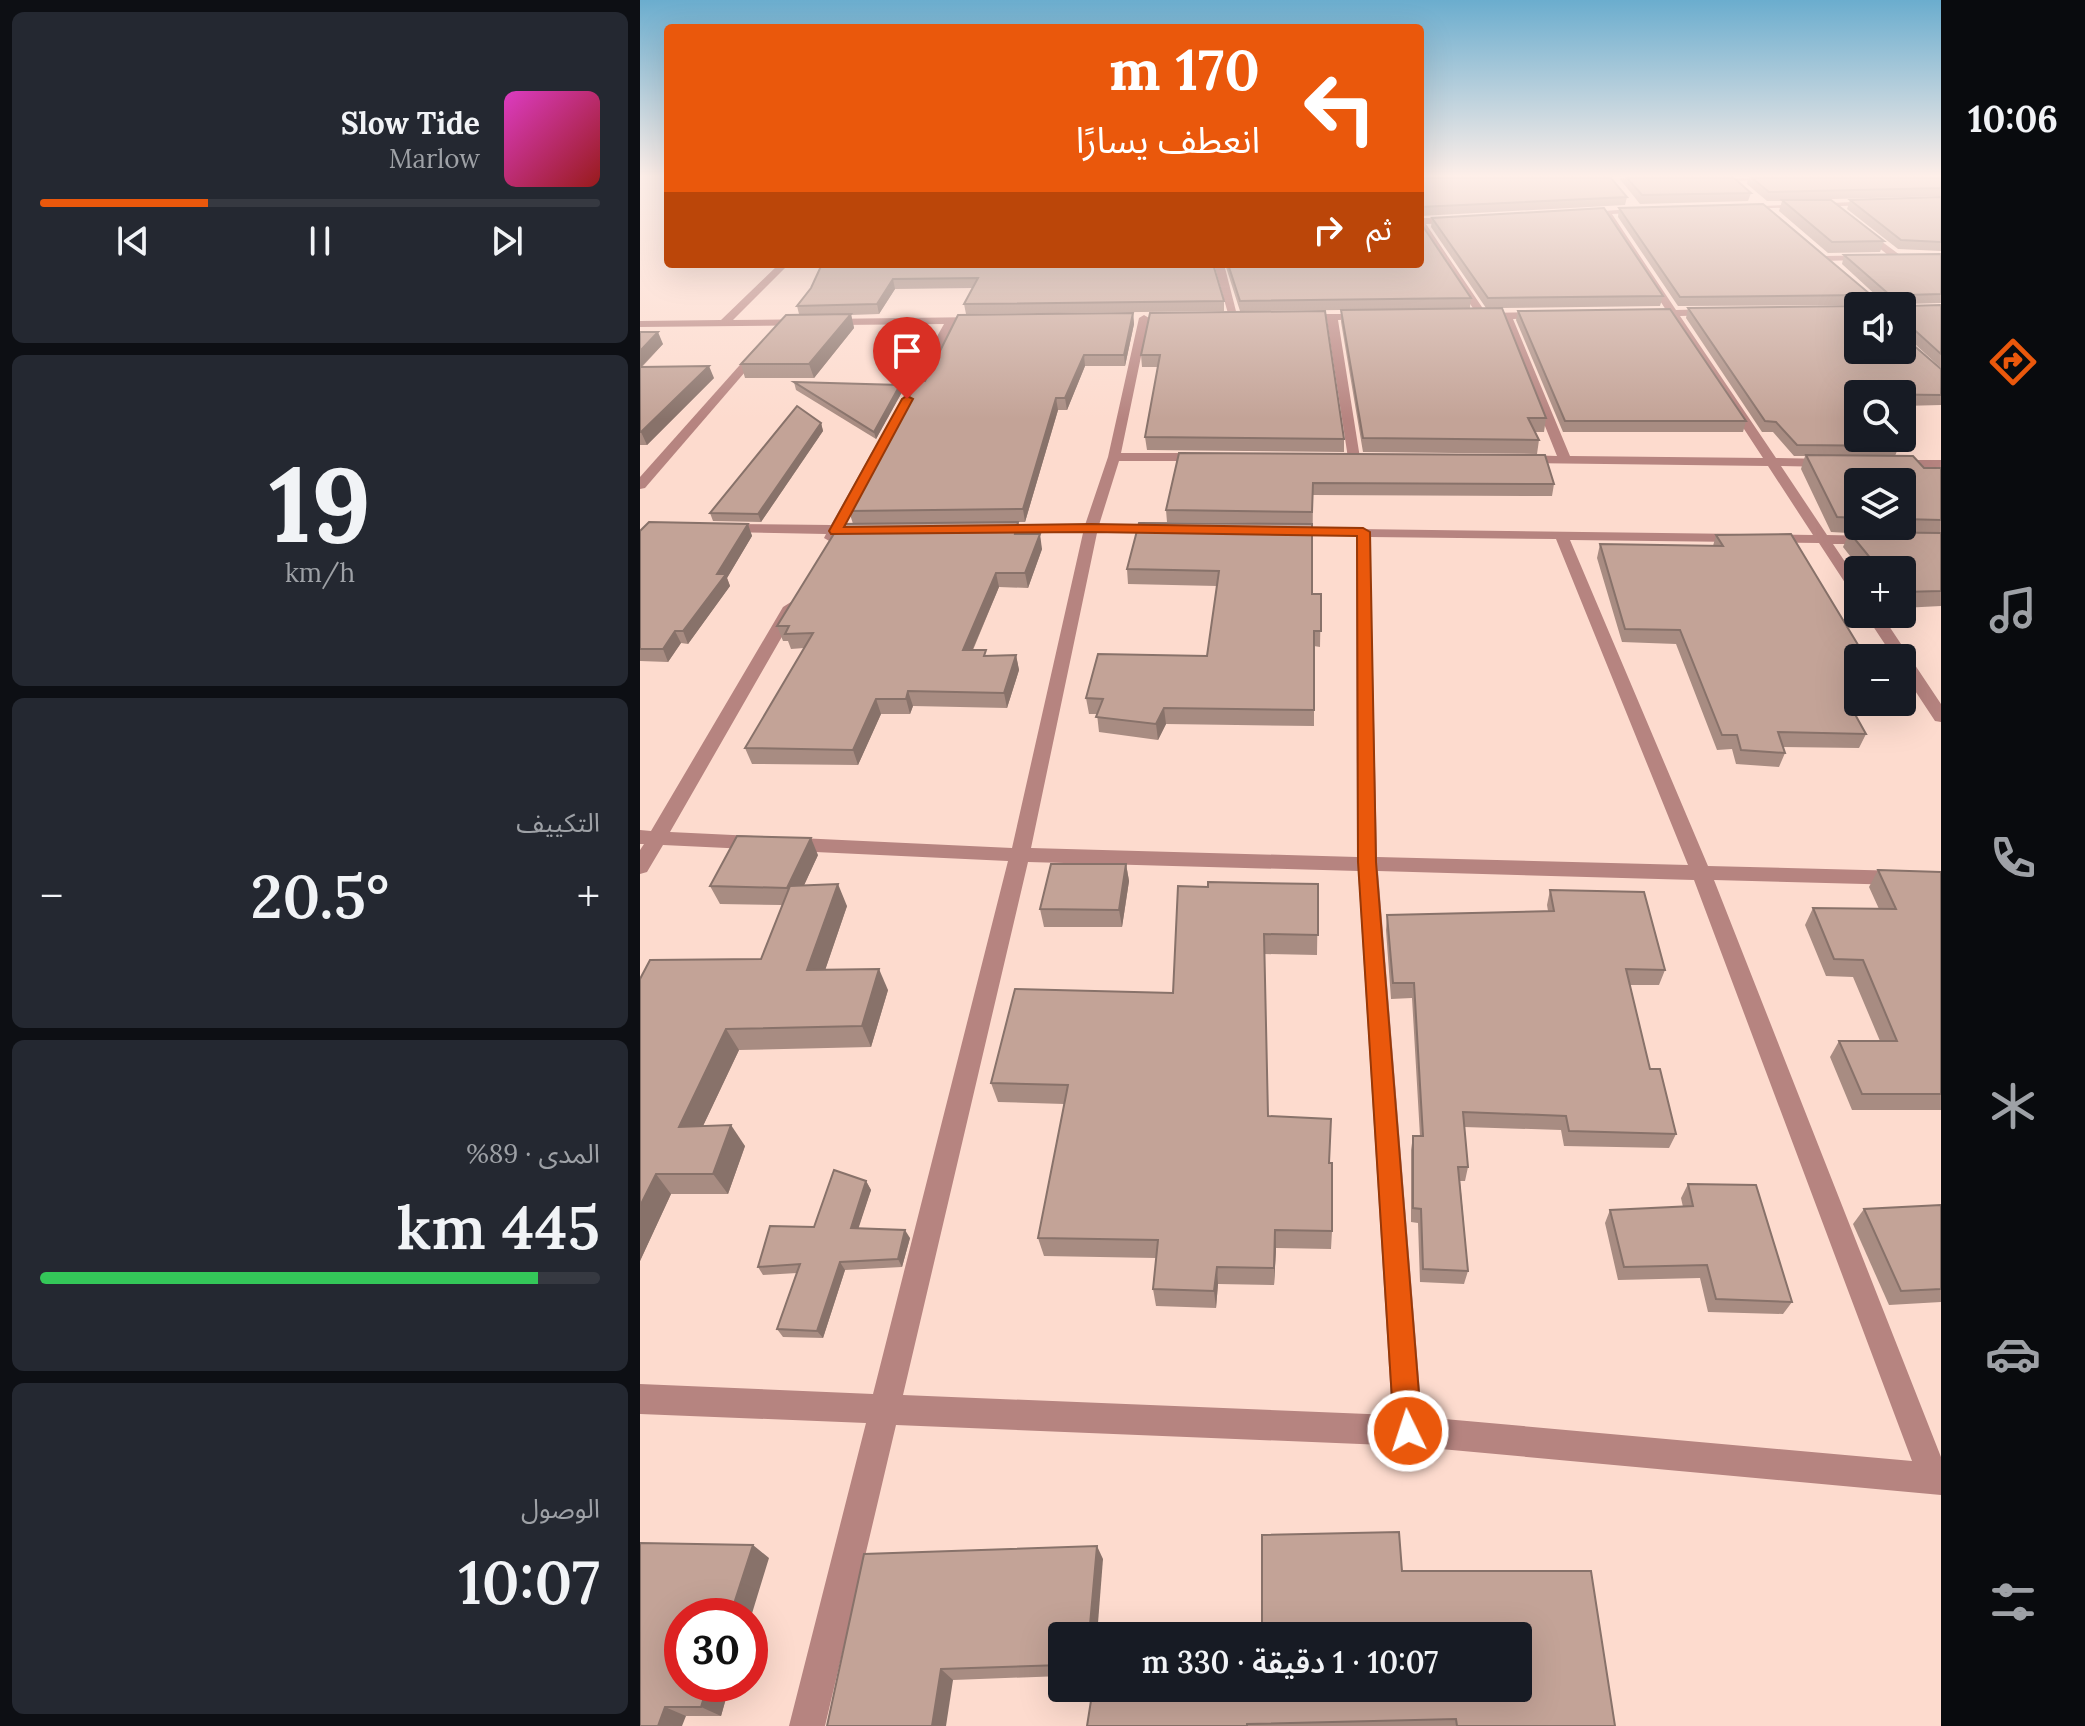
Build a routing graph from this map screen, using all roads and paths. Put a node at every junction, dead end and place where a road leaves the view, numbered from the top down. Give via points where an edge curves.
1 (1444, 259) edge
2 (1639, 259) edge
3 (1824, 259) joint
4 (1855, 259) edge
5 (780, 268) edge
6 (1220, 268) edge
7 (1835, 268) edge
8 (1675, 312) junction
9 (1721, 312) edge
10 (1629, 313) edge
11 (1506, 315) junction
12 (1552, 315) edge
13 (1468, 316) edge
14 (1483, 316) junction
15 (1234, 317) junction
16 (1248, 317) edge
17 (1290, 317) edge
18 (1332, 317) junction
19 (1377, 317) edge
20 (1144, 318) edge
21 (1219, 318) edge
22 (995, 320) edge
23 (951, 321) junction
24 (724, 323) junction
25 (783, 323) junction
26 (640, 324) edge
27 (1114, 457) junction
28 (1219, 457) edge
29 (1339, 458) edge
30 (1354, 458) junction
31 (1369, 458) edge
32 (1505, 459) edge
33 (1565, 460) junction
34 (1771, 462) junction
35 (1848, 463) edge
36 (1879, 464) edge
37 (1941, 464) edge
38 (640, 485) edge
39 (715, 528) edge
40 (1091, 528) junction
41 (979, 529) edge
42 (1182, 529) edge
43 (883, 530) edge
44 (835, 531) junction
45 (1272, 531) edge
46 (1363, 532) junction
47 (1561, 534) junction
48 (1823, 538) junction
49 (1844, 539) edge
50 (820, 557) edge
51 (1844, 570) edge
52 (797, 597) edge
53 (1916, 679) edge
54 (1941, 717) edge
55 (649, 837) edge
56 (1020, 855) junction
57 (1367, 862) junction
58 (640, 867) edge
59 (1701, 872) junction
60 (1941, 879) edge
61 (640, 1399) edge
62 (885, 1408) junction
63 (1408, 1431) junction
64 (1938, 1479) edge
65 (807, 1726) edge

1 - 14 street
2 - 8 street
3 - 4 street
3 - 7 street
5 - 24 street
6 - 15 street
8 - 9 street
8 - 10 street
8 - 34 street
11 - 12 street
11 - 14 street
11 - 33 street
13 - 14 street
15 - 16 street
15 - 21 street
17 - 18 street
18 - 19 street
18 - 30 street
20 - 27 street
22 - 23 street
23 - 25 street
23 - 44 street
24 - 25 street
24 - 26 street
25 - 38 street
27 - 28 street
27 - 40 street
29 - 30 street
30 - 31 street
32 - 33 street
33 - 34 street
34 - 35 street
34 - 48 street
36 - 37 street
39 - 44 street
40 - 41 street
40 - 42 street
40 - 56 street
43 - 44 street
44 - 50 street
45 - 46 street
46 - 47 street
46 - 57 street
47 - 48 street
47 - 59 street
48 - 49 street
48 - 51 street
52 - 55 street
53 - 54 street
55 - 56 street
55 - 58 street
56 - 57 street
56 - 62 street
57 - 59 street
57 - 63 street
59 - 60 street
59 - 64 street
61 - 62 street
62 - 63 street
62 - 65 street
63 - 64 street

